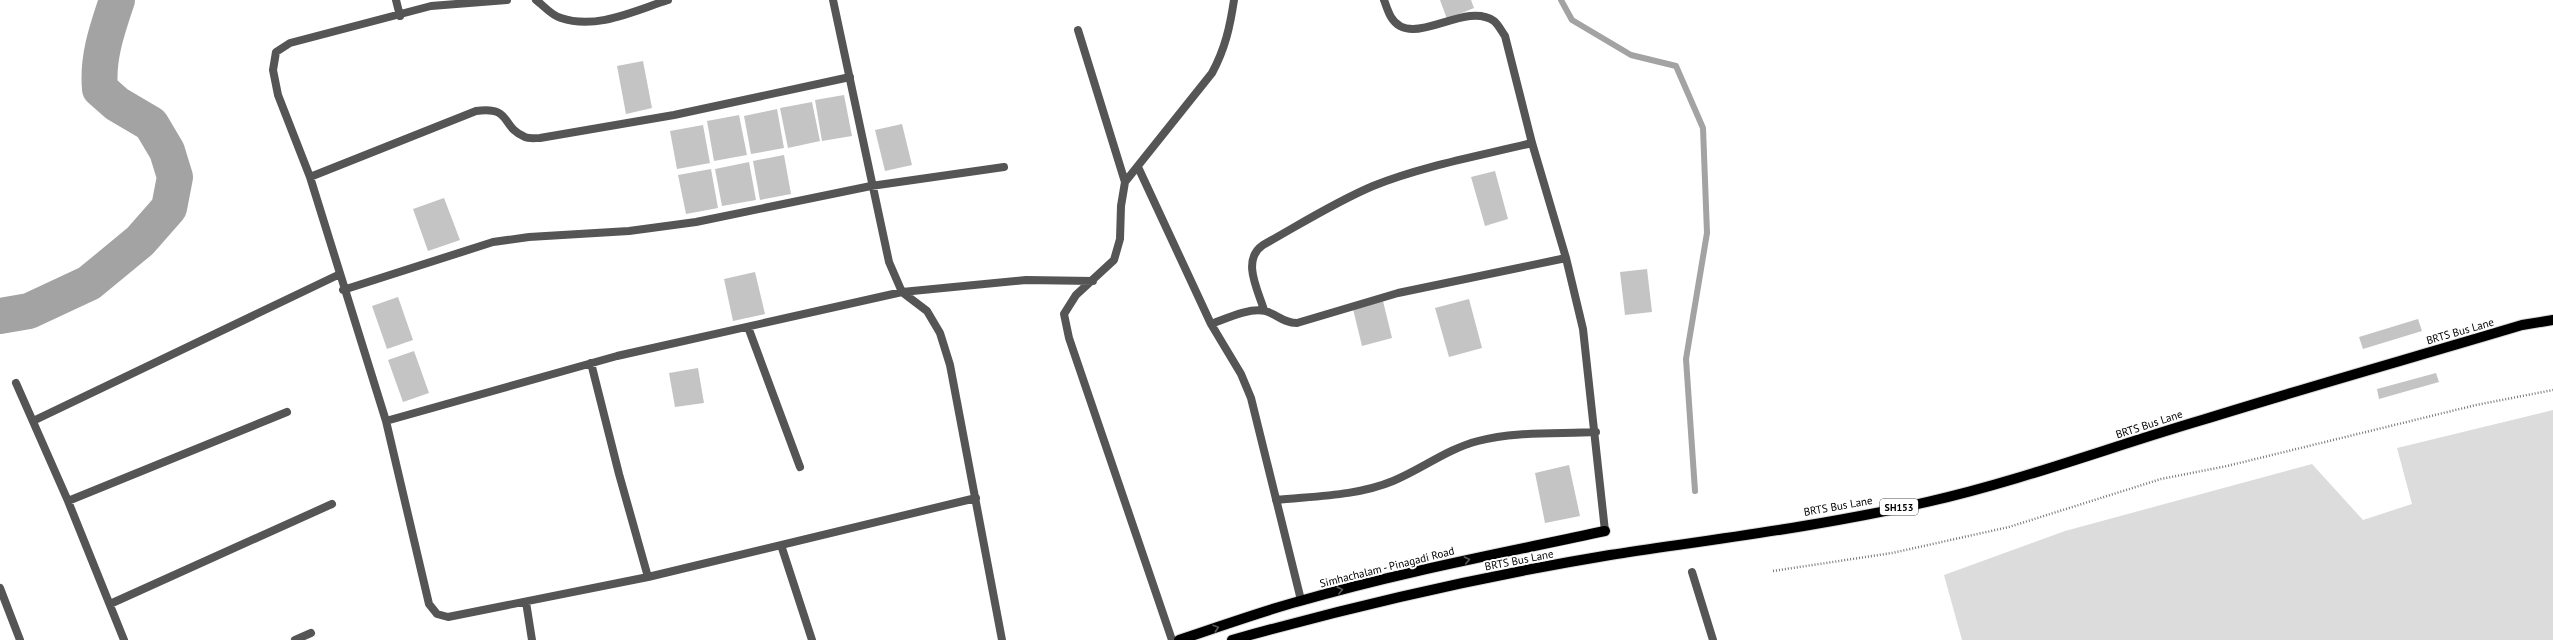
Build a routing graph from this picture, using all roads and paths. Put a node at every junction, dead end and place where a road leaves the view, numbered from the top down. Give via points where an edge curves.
1 (396, 0) edge
2 (507, 0) edge
3 (536, 0) edge
4 (668, 0) edge
5 (833, 0) edge
6 (1234, 0) edge
7 (1384, 0) edge
8 (400, 16) junction
9 (1078, 30) dead end
10 (850, 77) junction
11 (1532, 143) junction
12 (1004, 167) dead end
13 (1138, 167) junction
14 (310, 177) junction
15 (1125, 182) junction
16 (871, 186) junction
17 (1566, 258) junction
18 (340, 274) junction
19 (1092, 281) junction
20 (343, 290) junction
21 (902, 292) junction
22 (1264, 310) junction
23 (2553, 320) edge
24 (1211, 324) junction
25 (748, 327) junction
26 (591, 363) junction
27 (16, 384) dead end
28 (2553, 390) edge
29 (287, 412) dead end
30 (33, 421) junction
31 (386, 421) junction
32 (1596, 432) junction
33 (800, 467) dead end
34 (976, 498) junction
35 (1276, 500) junction
36 (68, 501) junction
37 (332, 504) dead end
38 (1605, 532) joint
39 (780, 545) junction
40 (1773, 571) dead end
41 (1692, 572) dead end
42 (648, 577) junction
43 (0, 588) edge
44 (1300, 600) junction
45 (526, 602) junction
46 (110, 604) junction
47 (311, 633) dead end
48 (20, 640) edge
49 (124, 640) edge
50 (295, 640) edge
51 (532, 640) edge
52 (812, 640) edge
53 (1002, 640) edge
54 (1172, 640) edge
55 (1179, 640) edge
56 (1232, 640) edge
57 (1713, 640) edge

1 - 8 street
2 - 8 street via 431,6
3 - 4 street via 560,18 588,22 613,18
5 - 10 street
6 - 13 street via 1222,54 1212,73
7 - 11 street via 1391,18 1400,27 1413,30 1474,14 1494,21 1505,36
8 - 14 street via 290,43 276,52 273,70 278,95
9 - 15 street
10 - 14 street via 674,116 540,138 525,138 516,132 500,112 489,109 476,111
10 - 16 street
11 - 17 street
11 - 22 street via 1399,176 1351,196 1263,245 1256,250 1251,264
12 - 16 street
13 - 15 street
13 - 24 street
14 - 18 street
15 - 19 street via 1120,206 1120,239 1114,260
16 - 20 street via 696,222 629,231 529,237 493,242
16 - 21 street via 889,262
17 - 22 street via 1398,293 1296,323 1284,321
17 - 32 street via 1584,329
18 - 20 street
18 - 30 street
19 - 21 street via 1026,280
19 - 54 street via 1067,307 1064,314 1065,324
20 - 31 street
21 - 25 street
21 - 34 street via 927,311 940,333 950,365
22 - 24 street
23 - 56 main road, BRTS Bus Lane / SH153 via 2522,325 2199,420 2066,464 1927,502 1609,556 1417,592
24 - 35 street via 1241,374 1251,398
25 - 26 street
25 - 33 street
26 - 31 street
26 - 42 street
27 - 30 street
28 - 40 path via 2476,405 2234,464 2161,479 2001,528 1892,554
29 - 36 street
30 - 36 street
31 - 45 street via 430,604 437,614 448,617
32 - 35 street via 1513,436 1478,441 1452,451 1392,482 1357,491
32 - 38 street via 1600,500
34 - 39 street
34 - 53 street
35 - 44 street
36 - 46 street
37 - 46 street
44 -> 38 main road, Simhachalam - Pinagadi Road via 1448,564
39 - 42 street
39 - 52 street
41 - 57 street
42 - 45 street
43 - 48 street
55 -> 44 main road, Simhachalam - Pinagadi Road
45 - 51 street
46 - 49 street
47 - 50 street

